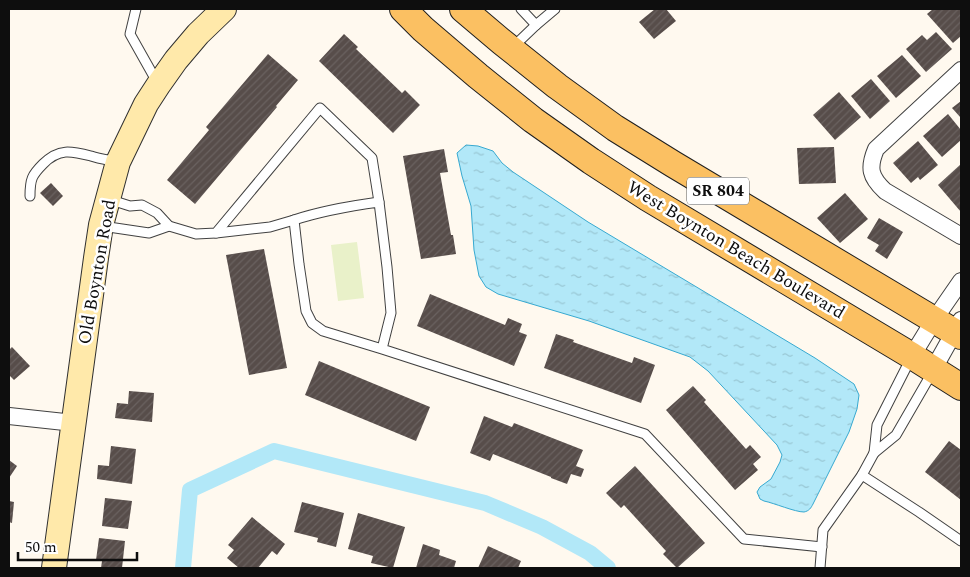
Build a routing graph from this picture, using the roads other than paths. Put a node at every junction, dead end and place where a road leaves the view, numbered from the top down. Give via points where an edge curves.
1 (136, 9) edge
2 (224, 9) edge
3 (403, 9) edge
4 (463, 9) edge
5 (521, 9) edge
6 (555, 9) edge
7 (536, 25) junction
8 (510, 49) junction
9 (961, 70) edge
10 (158, 84) junction
11 (118, 162) junction
12 (30, 196) dead end
13 (108, 199) junction
14 (379, 202) junction
15 (294, 220) junction
16 (102, 226) junction
17 (169, 226) junction
18 (216, 233) junction
19 (961, 236) edge
20 (961, 281) edge
21 (953, 327) edge
22 (382, 349) junction
23 (912, 356) junction
24 (933, 370) junction
25 (961, 387) edge
26 (9, 416) edge
27 (74, 423) junction
28 (874, 453) junction
29 (862, 475) junction
30 (961, 540) edge
31 (822, 547) junction
32 (54, 568) edge
33 (820, 568) edge

1 - 10 lane via 130,34
2 - 10 street, Old Boynton Road via 198,34
3 - 23 main road, West Boynton Beach Boulevard / SR 804 via 478,76 591,162
4 - 8 main road, SR 804
5 - 7 lane
6 - 7 lane
7 - 8 lane
8 - 21 main road, SR 804 via 557,86 672,164
9 - 19 street via 876,149 872,160 876,182 885,191
10 - 11 street, Old Boynton Road
11 - 12 lane via 74,152 58,153 34,173
11 - 13 street, Old Boynton Road
13 - 16 street, Old Boynton Road
13 - 17 lane via 130,206 142,205 157,213
14 - 15 lane
14 - 18 lane via 372,158 320,108
14 - 22 lane via 391,313
15 - 18 lane via 262,228
15 - 22 lane via 306,311 312,324 323,331
16 - 17 lane via 149,233
16 - 27 street, Old Boynton Road
17 - 18 lane via 196,234
20 - 21 street
21 - 23 street
21 - 24 street
22 - 31 lane via 645,434 744,539
23 - 24 main road, West Boynton Beach Boulevard / SR 804
23 - 28 lane via 876,426
24 - 25 main road, West Boynton Beach Boulevard / SR 804
24 - 28 lane via 896,435
26 - 27 street
27 - 32 street, Old Boynton Road
28 - 29 lane
29 - 30 lane
29 - 31 lane via 824,530
31 - 33 lane

